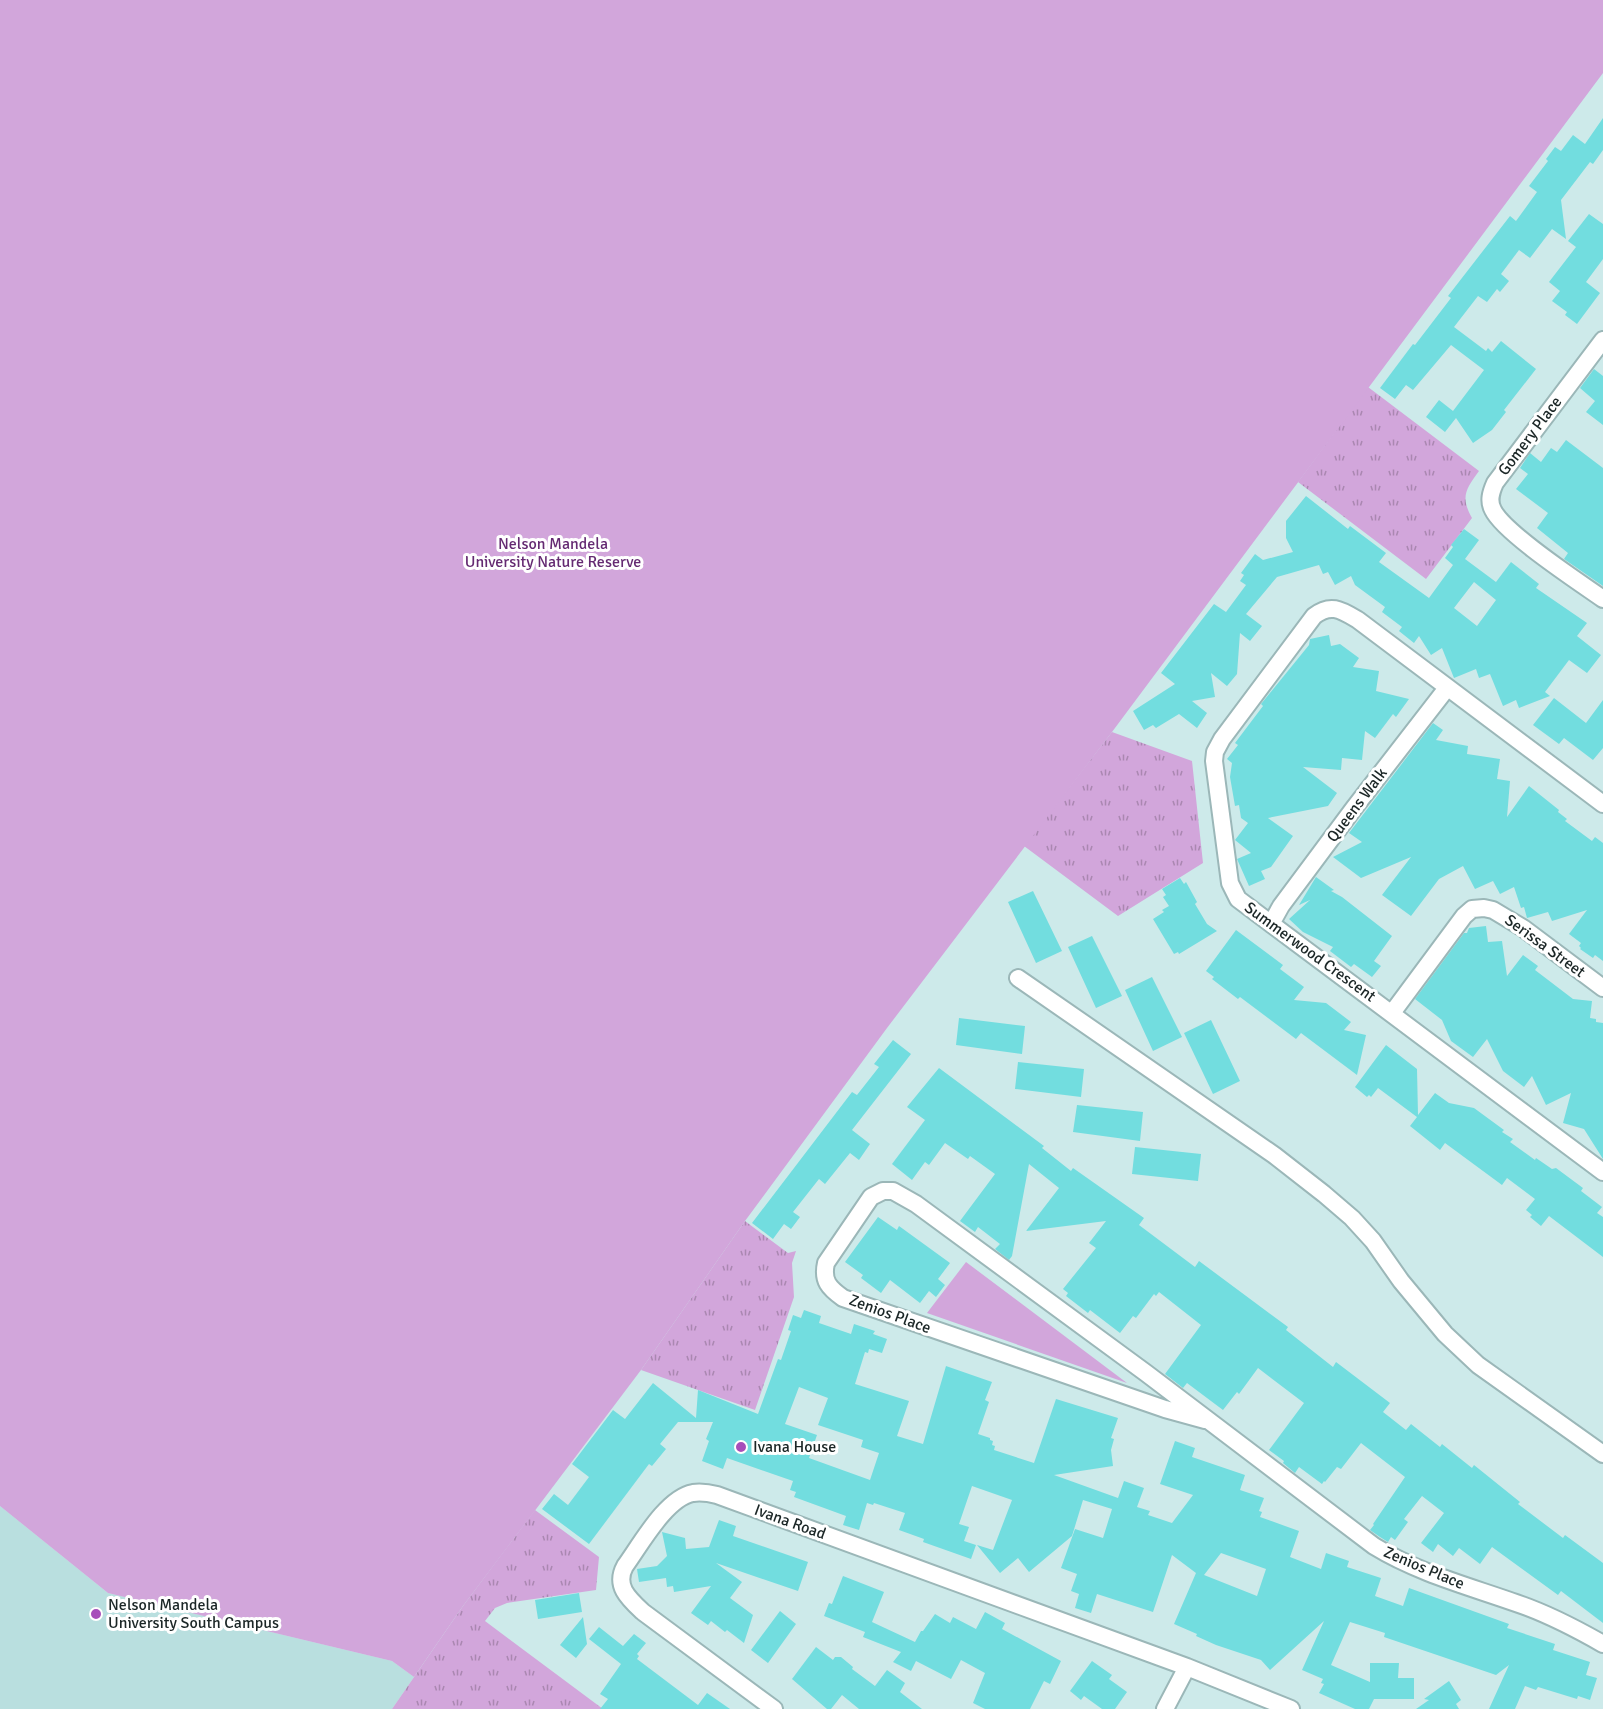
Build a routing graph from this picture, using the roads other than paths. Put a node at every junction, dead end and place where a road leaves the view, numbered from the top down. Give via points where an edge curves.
1 (1603, 340) edge
2 (1603, 599) edge
3 (1447, 688) junction
4 (1603, 804) edge
5 (1271, 924) junction
6 (1018, 978) dead end
7 (1603, 988) edge
8 (1392, 1013) junction
9 (1603, 1172) edge
10 (1205, 1419) junction
11 (1603, 1454) edge
12 (1603, 1644) edge
13 (1187, 1667) junction
14 (774, 1709) edge
15 (1165, 1709) edge
16 (1291, 1709) edge

1 - 2 street, Gomery Place via 1495,483 1490,499 1492,510 1509,530
3 - 4 street, Summerwood Crescent
3 - 5 street, Queens Walk
3 - 5 street, Summerwood Crescent via 1358,620 1343,611 1323,610 1314,616 1222,739 1214,761 1230,883 1238,899
5 - 8 street, Summerwood Crescent
6 - 11 street via 1274,1155 1324,1194 1373,1241 1460,1350
7 - 8 street, Serissa Street via 1523,928 1493,910 1472,909
8 - 9 street, Summerwood Crescent
10 - 10 street, Zenios Place via 1146,1372 893,1191 871,1197 826,1263 826,1284 843,1298 1165,1409
10 - 12 street, Zenios Place via 1391,1557 1560,1620
13 - 14 street, Ivana Road via 717,1495 693,1493 677,1499 625,1566 621,1587 643,1612
13 - 15 street
13 - 16 street, Ivana Road

